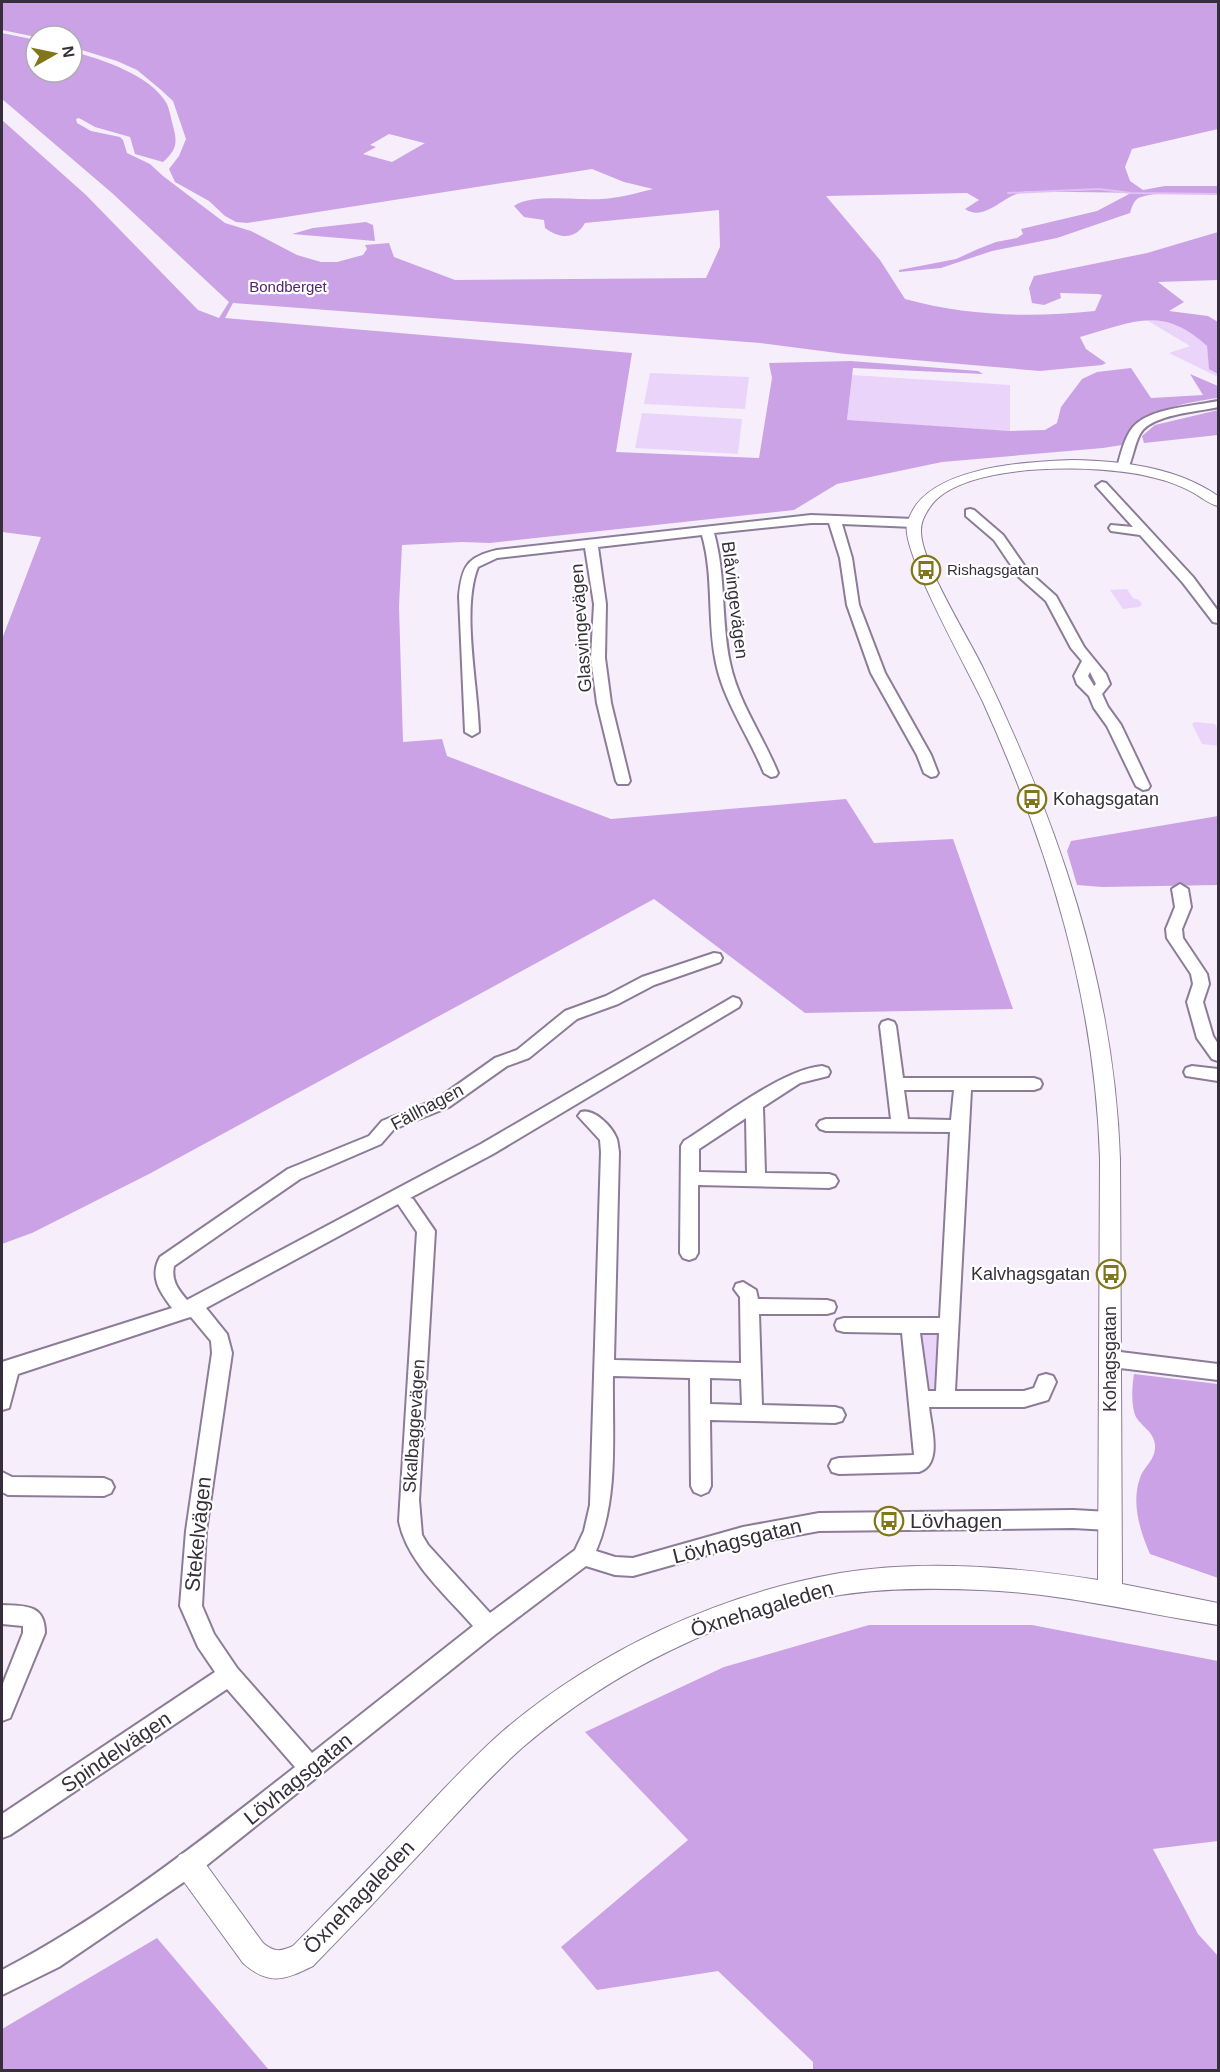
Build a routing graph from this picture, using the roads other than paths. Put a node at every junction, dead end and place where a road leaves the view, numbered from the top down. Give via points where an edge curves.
1 (1218, 404) edge
2 (1123, 467) junction
3 (1102, 486) dead end
4 (1218, 502) edge
5 (970, 513) dead end
6 (834, 519) junction
7 (914, 523) junction
8 (1115, 528) dead end
9 (707, 530) junction
10 (1144, 532) junction
11 (591, 543) junction
12 (1218, 619) edge
13 (472, 732) dead end
14 (771, 773) dead end
15 (931, 773) dead end
16 (622, 781) dead end
17 (1143, 786) dead end
18 (1180, 889) dead end
19 (714, 958) dead end
20 (733, 1003) dead end
21 (888, 1026) dead end
22 (1218, 1055) edge
23 (822, 1072) dead end
24 (1192, 1072) dead end
25 (1218, 1075) edge
26 (895, 1084) junction
27 (963, 1084) junction
28 (1034, 1084) dead end
29 (754, 1104) junction
30 (587, 1116) dead end
31 (826, 1125) dead end
32 (900, 1125) junction
33 (959, 1126) junction
34 (689, 1178) junction
35 (756, 1179) junction
36 (829, 1181) dead end
37 (407, 1204) dead end
38 (689, 1253) dead end
39 (827, 1307) dead end
40 (189, 1308) junction
41 (844, 1325) dead end
42 (910, 1325) junction
43 (948, 1326) junction
44 (1112, 1359) junction
45 (604, 1368) junction
46 (6, 1369) edge
47 (700, 1370) junction
48 (750, 1371) junction
49 (1218, 1372) edge
50 (1046, 1382) dead end
51 (919, 1399) junction
52 (945, 1399) junction
53 (2, 1402) edge
54 (700, 1412) junction
55 (752, 1413) junction
56 (836, 1415) dead end
57 (839, 1466) dead end
58 (2, 1481) edge
59 (701, 1486) dead end
60 (104, 1487) dead end
61 (1109, 1521) junction
62 (583, 1556) junction
63 (1110, 1592) junction
64 (1218, 1614) edge
65 (2, 1615) edge
66 (488, 1627) junction
67 (229, 1675) junction
68 (2, 1711) edge
69 (311, 1769) junction
70 (2, 1827) edge
71 (189, 1865) junction
72 (2, 1983) edge

1 - 2 street via 1165,414 1139,426
2 - 4 street via 1169,478
2 - 7 street via 1077,464 985,472 946,487 928,501
3 - 10 street
5 - 17 street via 999,537 1023,574 1051,599 1088,662 1081,676 1114,725
6 - 7 street
6 - 9 street
6 - 15 street via 846,558 853,605 878,673
7 - 44 street, Kohagsgatan via 915,541 931,582 1023,774 1078,935 1098,1030 1109,1125
8 - 10 street
9 - 11 street
9 - 14 street, Blåvingevägen via 716,572 723,663
10 - 12 street
11 - 13 street via 497,554 472,566 465,620
11 - 16 street, Glasvingevägen via 600,604 598,658
18 - 22 street via 1183,907 1174,929 1175,938 1199,974 1197,1014 1205,1038
19 - 40 street, Fällhagen via 648,981 572,1016 523,1054 501,1062 443,1103 388,1125 375,1140 294,1174 166,1262 162,1274 165,1284
20 - 40 street via 487,1149
21 - 26 street
23 - 29 street via 799,1076
24 - 25 street
26 - 27 street
26 - 32 street
27 - 28 street
27 - 33 street
29 - 34 street via 693,1143 689,1151
29 - 35 street
30 - 45 street via 608,1138 610,1152
31 - 32 street
32 - 33 street
33 - 43 street
34 - 35 street
34 - 38 street
35 - 36 street
37 - 66 street, Skalbaggevägen via 426,1231 409,1521 412,1537
39 - 48 street via 746,1297
40 - 46 street
40 - 67 street, Stekelvägen via 220,1339 222,1353 196,1531 191,1606 201,1631
41 - 42 street
42 - 43 street
42 - 51 street
43 - 52 street
44 - 49 street
44 - 61 street, Kohagsgatan
45 - 47 street
45 - 62 street via 600,1505
46 - 53 street
47 - 48 street
47 - 54 street
48 - 55 street
50 - 52 street via 1041,1394 1024,1399
51 - 52 street
51 - 57 street via 924,1457 920,1464
54 - 55 street
54 - 59 street
55 - 56 street
58 - 60 street via 8,1486
61 - 62 street, Lövhagsgatan via 819,1522 743,1536 633,1567
61 - 63 street, Kohagsgatan
62 - 66 street, Lövhagsgatan
63 - 64 street, Öxnehagaleden
63 - 71 street, Öxnehagaleden via 984,1579 841,1584 732,1613 672,1638 617,1665 529,1726 484,1764 303,1956 283,1966 265,1965 253,1953
65 - 68 street via 26,1616 34,1622 34,1633
66 - 69 street, Lövhagsgatan
67 - 69 street, Stekelvägen
67 - 70 street, Spindelvägen
69 - 71 street, Lövhagsgatan
71 - 72 street, Lövhagsgatan via 50,1958

